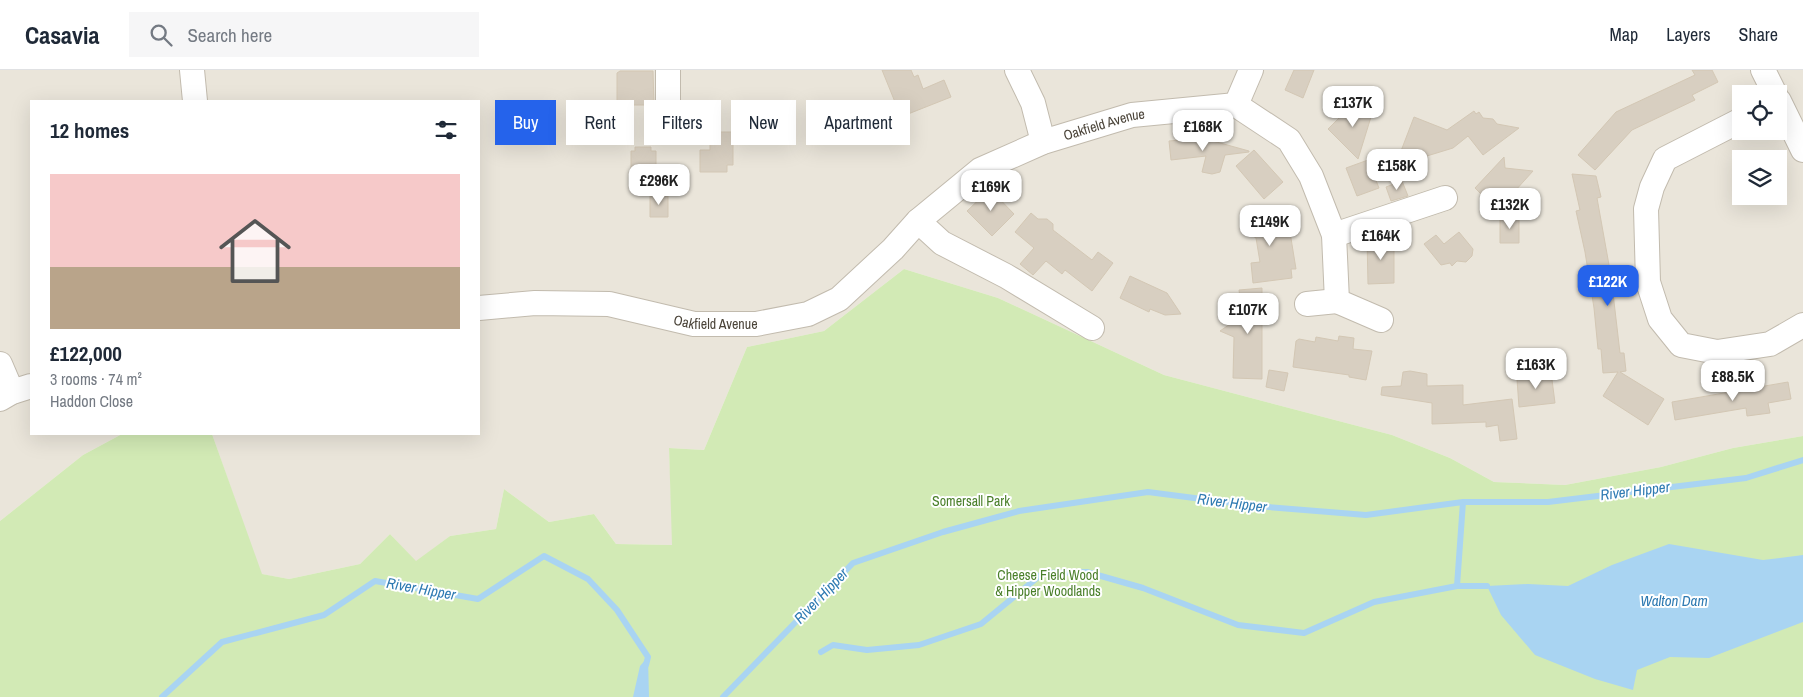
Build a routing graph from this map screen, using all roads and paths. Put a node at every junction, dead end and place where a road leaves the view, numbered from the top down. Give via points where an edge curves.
1 (192, 70) edge
2 (668, 70) edge
3 (1017, 70) edge
4 (1251, 70) edge
5 (1763, 70) edge
6 (1770, 85) edge
7 (194, 100) edge
8 (668, 100) edge
9 (1236, 105) junction
10 (1787, 118) edge
11 (1732, 125) edge
12 (1043, 142) junction
13 (1803, 150) edge
14 (1445, 198) dead end
15 (918, 221) junction
16 (1334, 235) junction
17 (1337, 301) junction
18 (1307, 304) dead end
19 (480, 308) edge
20 (1381, 320) dead end
21 (1803, 325) edge
22 (1092, 328) dead end
23 (0, 364) edge
24 (14, 392) edge

1 - 7 street
2 - 8 street
3 - 12 street via 1033,103
4 - 9 street
5 - 6 street
9 - 12 street, Oakfield Avenue via 1132,115
9 - 16 street via 1290,140 1311,176
10 - 13 street
11 - 21 street via 1665,159 1652,187 1646,209 1648,282 1660,319 1681,345 1716,352 1770,344
12 - 15 street, Oakfield Avenue via 980,170
14 - 16 street
15 - 19 street, Oakfield Avenue via 839,299 808,314 756,324 694,324 608,304 535,303
15 - 22 street via 942,243 1006,276
16 - 17 street
17 - 18 street
17 - 20 street
23 - 24 street

